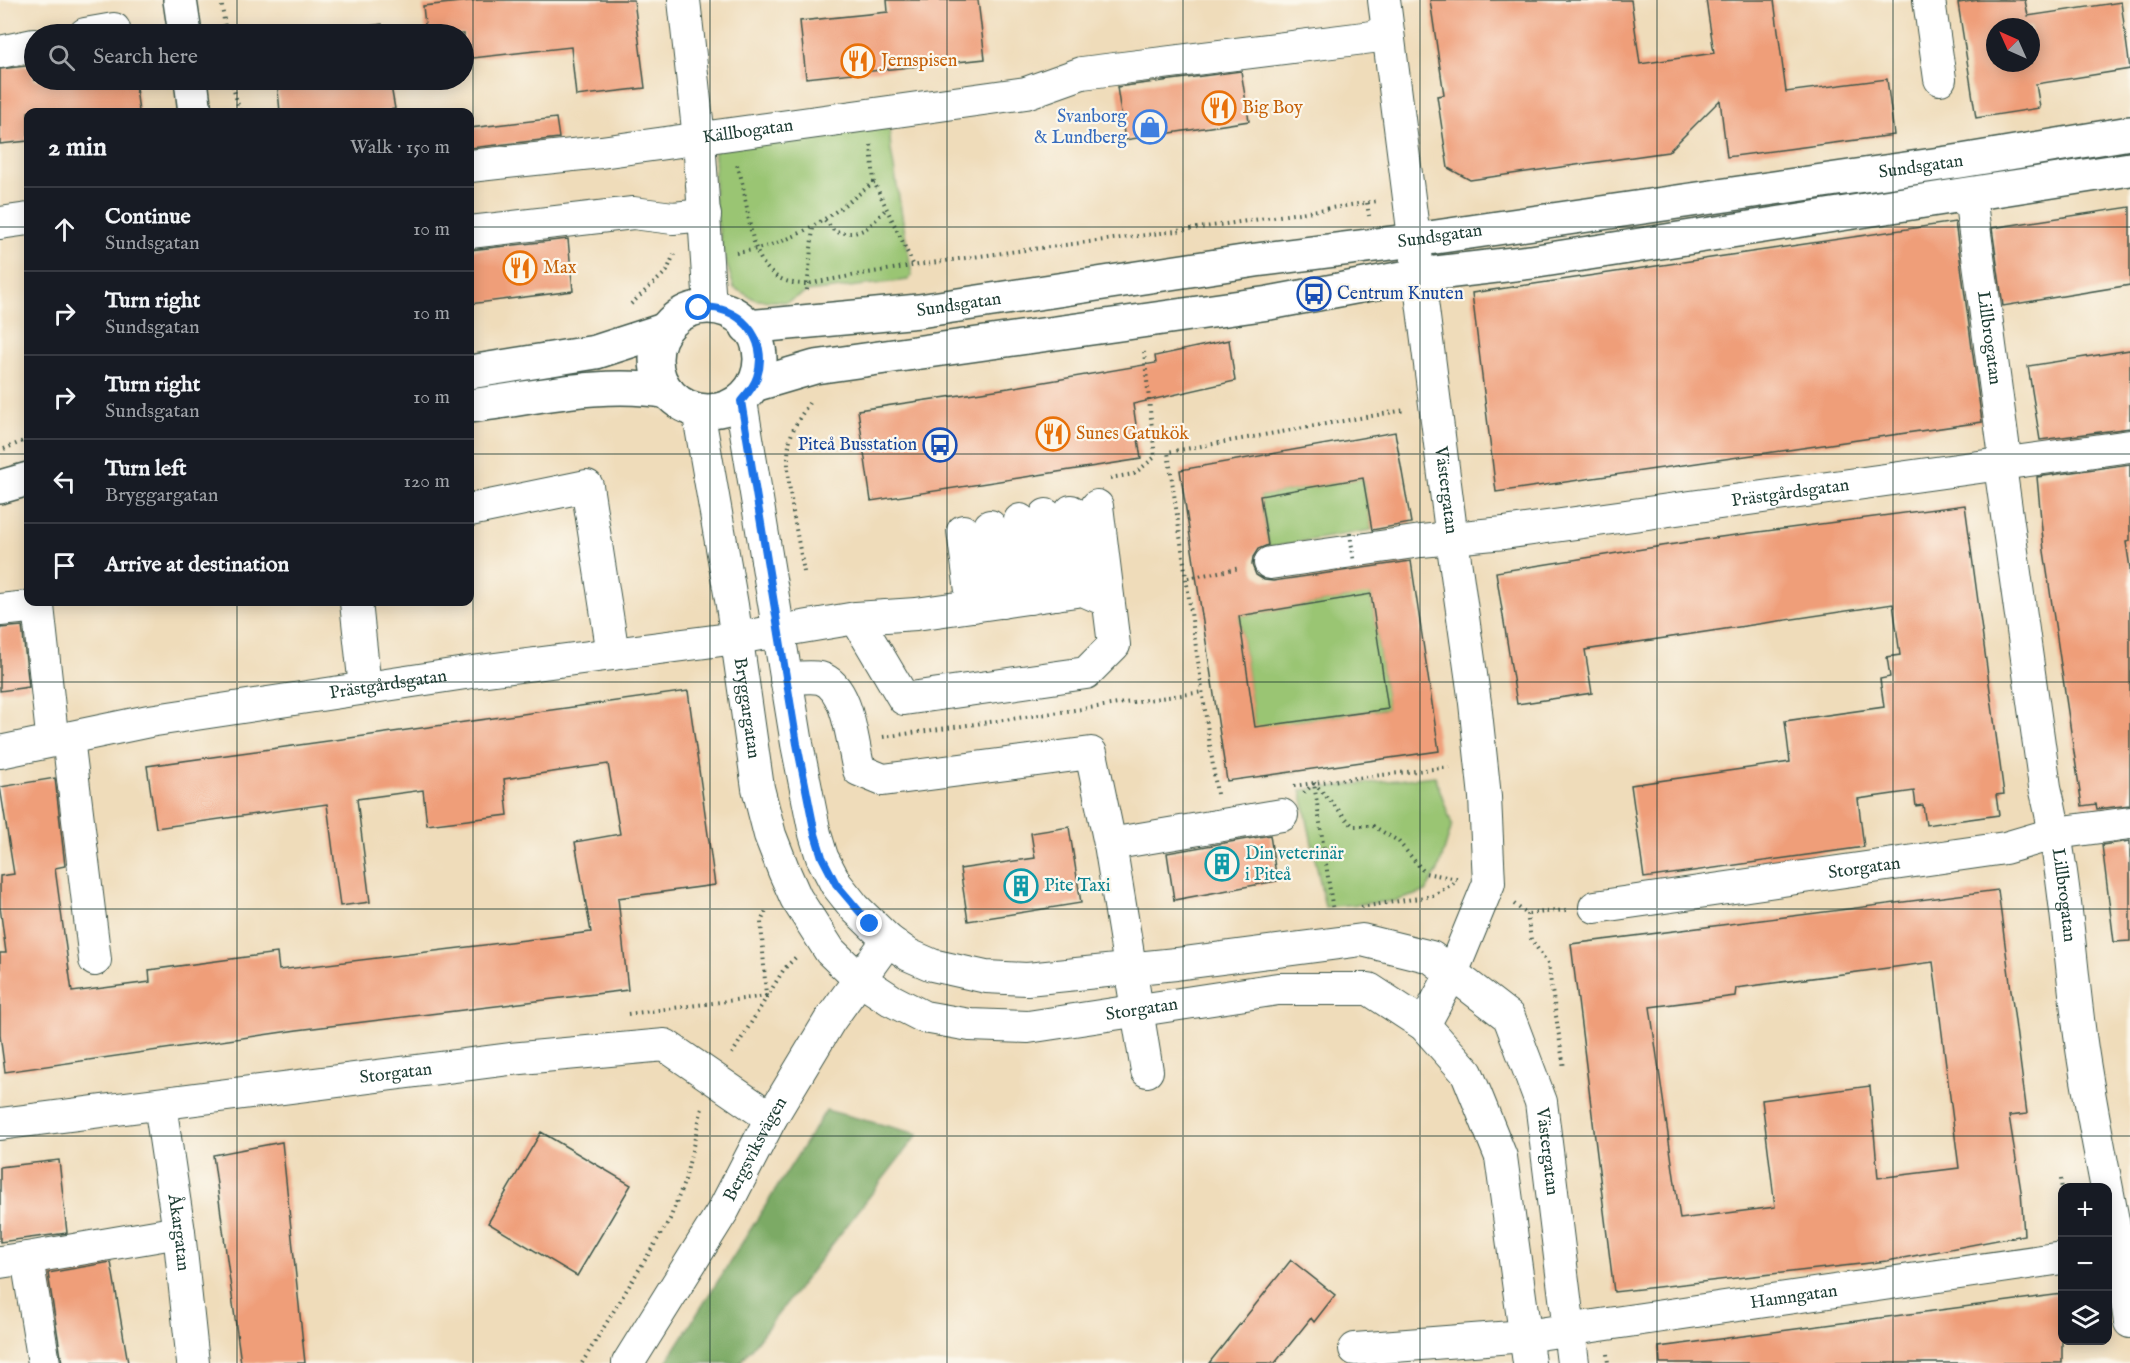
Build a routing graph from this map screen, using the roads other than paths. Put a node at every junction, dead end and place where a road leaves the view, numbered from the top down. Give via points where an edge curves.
1 (180, 0) edge
2 (684, 0) edge
3 (1384, 0) edge
4 (1929, 0) edge
5 (184, 24) edge
6 (1388, 35) junction
7 (24, 47) edge
8 (0, 52) edge
9 (1940, 79) dead end
10 (192, 90) edge
11 (194, 108) edge
12 (2130, 133) edge
13 (699, 139) junction
14 (474, 166) edge
15 (2130, 169) edge
16 (1972, 211) dead end
17 (705, 215) junction
18 (24, 220) edge
19 (0, 223) edge
20 (474, 232) edge
21 (1415, 240) junction
22 (1419, 275) junction
23 (710, 307) junction
24 (747, 327) junction
25 (664, 330) junction
26 (474, 371) edge
27 (668, 392) junction
28 (748, 393) junction
29 (474, 405) edge
30 (698, 410) junction
31 (2130, 446) edge
32 (2003, 465) junction
33 (24, 480) edge
34 (0, 487) edge
35 (474, 509) edge
36 (1041, 513) junction
37 (1452, 539) junction
38 (1270, 563) road end
39 (1042, 599) junction
40 (356, 606) edge
41 (0, 610) edge
42 (856, 618) junction
43 (779, 632) junction
44 (737, 638) junction
45 (613, 654) junction
46 (786, 679) junction
47 (365, 688) junction
48 (60, 732) junction
49 (0, 752) edge
50 (1282, 815) dead end
51 (2130, 822) edge
52 (2056, 833) junction
53 (1110, 844) junction
54 (1595, 907) road end
55 (894, 944) junction
56 (95, 960) dead end
57 (1131, 969) junction
58 (1452, 973) junction
59 (859, 979) junction
60 (1138, 1010) junction
61 (1424, 1025) junction
62 (1147, 1071) dead end
63 (160, 1104) junction
64 (771, 1118) junction
65 (0, 1124) edge
66 (178, 1232) junction
67 (2119, 1250) edge
68 (2058, 1259) edge
69 (14, 1260) edge
70 (2130, 1322) edge
71 (1569, 1329) junction
72 (1355, 1349) dead end
73 (1527, 1349) edge
74 (44, 1363) edge
75 (193, 1363) edge
76 (628, 1363) edge
77 (1573, 1363) edge

1 - 5 main road
2 - 13 street
3 - 6 street, Västergatan
4 - 9 street
6 - 13 street, Källbogatan via 1082,74 1026,93
6 - 21 street, Västergatan
7 - 8 street
10 - 11 main road
12 - 21 main road, Sundsgatan
13 - 14 street, Källbogatan
13 - 17 street
15 - 22 main road, Sundsgatan via 1530,262
16 - 32 street, Lillbrogatan
17 - 20 street via 673,218 633,213
17 - 23 street
18 - 19 street
21 - 22 street, Västergatan
21 - 24 main road, Sundsgatan via 1244,261 919,311
22 - 28 main road, Sundsgatan via 1269,303 815,367
22 - 37 street, Västergatan
23 - 24 main road via 738,315
23 - 25 main road via 683,314
24 - 28 main road via 758,350 759,370
25 - 26 main road via 596,352
25 - 27 main road via 658,341 657,357 658,372
27 - 29 main road via 617,387
27 - 30 main road via 679,404
28 - 30 main road, Sundsgatan via 722,408
28 - 43 street
30 - 44 street, Bryggargatan
31 - 32 street, Prästgårdsgatan
32 - 37 street, Prästgårdsgatan
32 - 52 street, Lillbrogatan via 2045,787
33 - 34 main road
35 - 45 street via 587,486
36 - 39 street
36 - 39 street
36 - 39 street
37 - 38 street, Prästgårdsgatan
37 - 58 street, Västergatan via 1476,703 1489,883
39 - 42 street, Prästgårdsgatan
39 - 42 street via 1114,645 1086,673 904,699
40 - 47 street
41 - 48 street via 38,606
42 - 43 street, Prästgårdsgatan
43 - 44 street, Prästgårdsgatan
43 - 46 street
44 - 45 street, Prästgårdsgatan
44 - 59 street, Bryggargatan via 758,788 770,835 790,885 830,951
45 - 47 street, Prästgårdsgatan
46 - 53 street via 819,678 835,686 843,702 860,770 883,780 1091,753
46 - 55 street via 822,857 855,908
47 - 48 street, Prästgårdsgatan
48 - 49 street, Prästgårdsgatan
48 - 56 street
50 - 53 street
51 - 52 street, Storgatan
52 - 54 street, Storgatan via 2005,848
52 - 67 street, Lillbrogatan via 2080,1037
53 - 57 street
55 - 57 street via 932,965 986,977 1027,979
55 - 59 street, Bergsviksvägen
57 - 58 street via 1362,940 1431,957
57 - 60 street
58 - 61 street, Västergatan
58 - 71 street, Västergatan via 1509,1017 1541,1102
59 - 60 street, Storgatan via 924,1017 970,1025 1028,1027
59 - 64 street, Bergsviksvägen
60 - 61 street, Storgatan via 1278,990 1369,989
60 - 62 street
61 - 73 street via 1467,1073 1501,1157
63 - 64 street, Storgatan via 510,1059 665,1045
63 - 65 street, Storgatan
63 - 66 street, Åkargatan
64 - 76 street, Bergsviksvägen via 724,1209
66 - 69 street
66 - 75 street, Åkargatan
67 - 70 street, Lillbrogatan
68 - 71 street, Hamngatan
69 - 74 street
71 - 73 street, Hamngatan
71 - 77 street, Västergatan
72 - 73 street, Hamngatan

